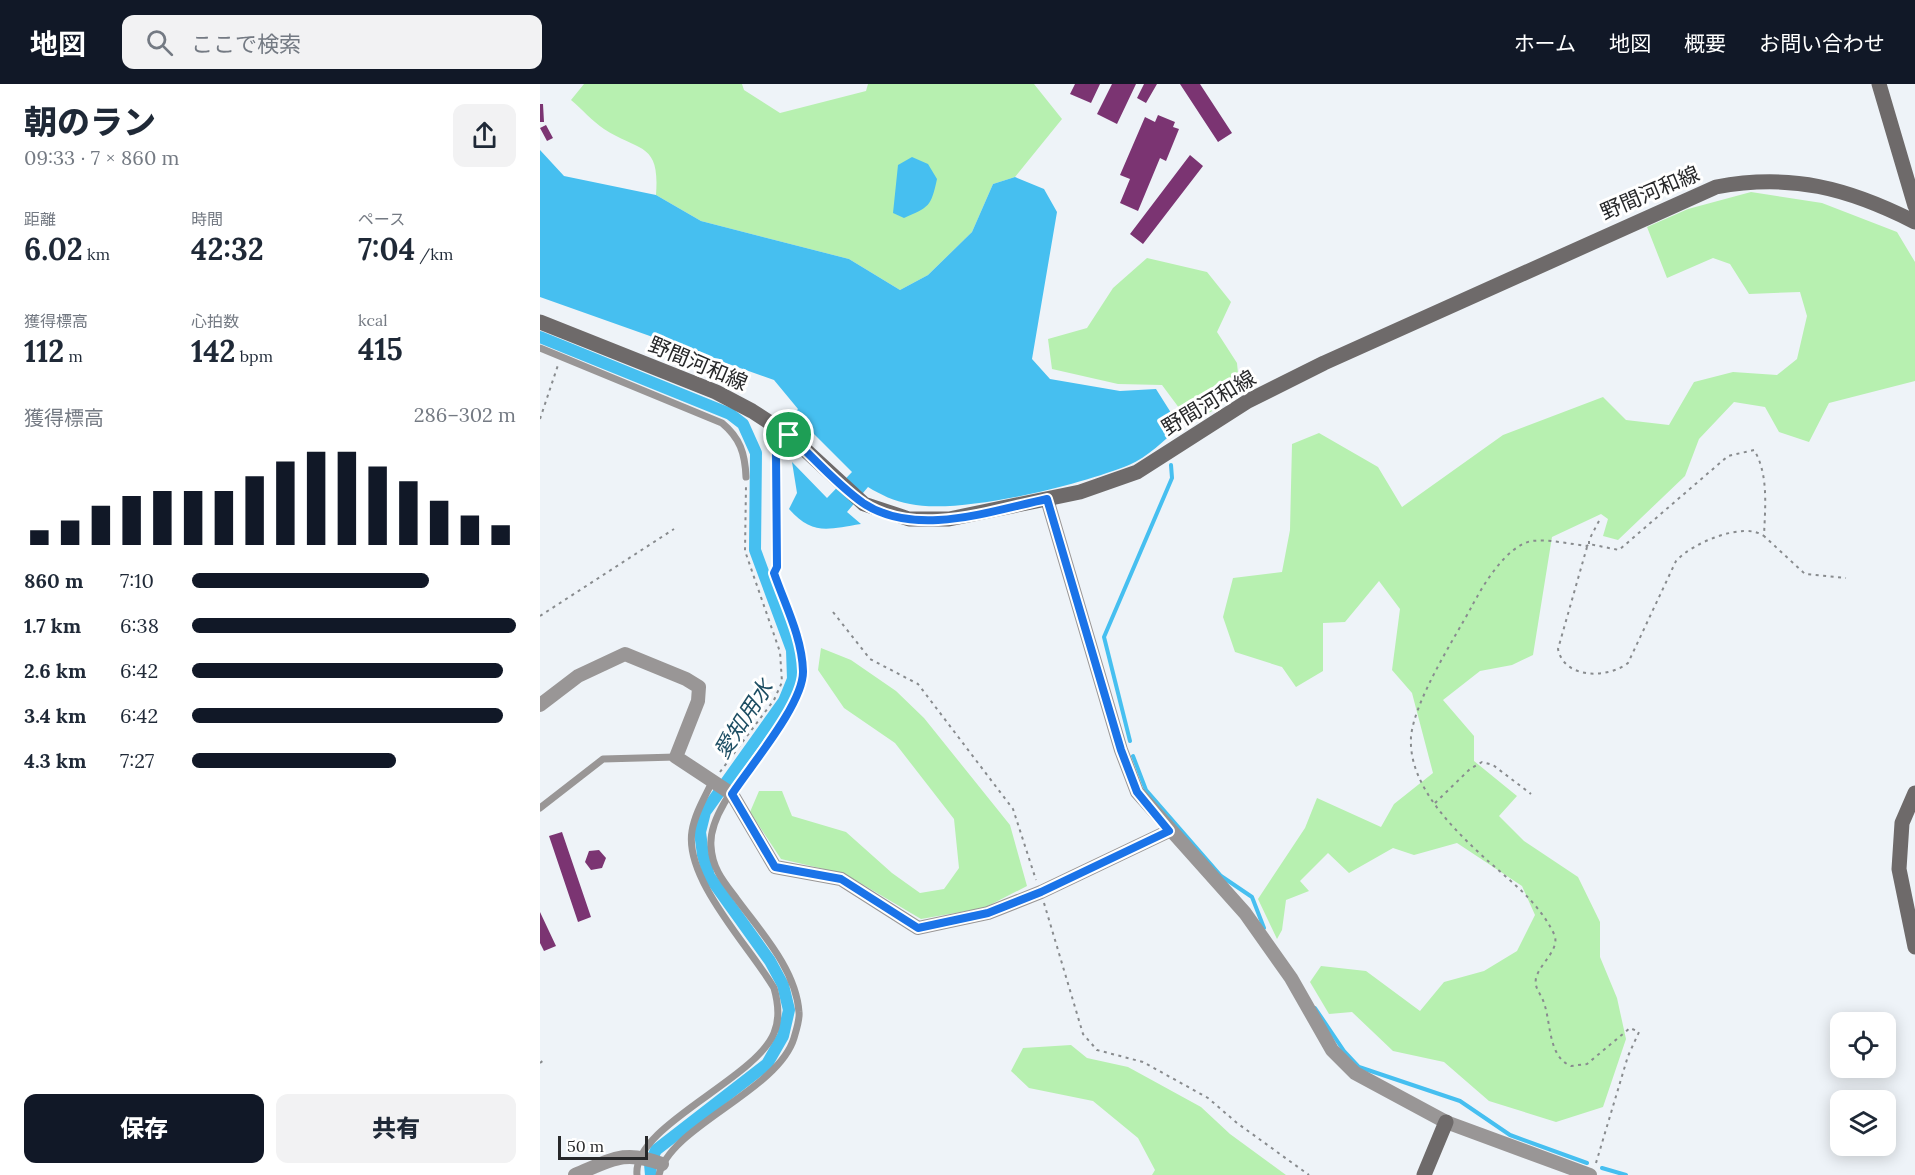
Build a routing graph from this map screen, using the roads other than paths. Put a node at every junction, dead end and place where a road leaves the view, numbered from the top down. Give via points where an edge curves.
1 (1879, 84) edge
2 (1915, 206) edge
3 (1915, 222) edge
4 (540, 322) edge
5 (540, 348) edge
6 (789, 435) junction
7 (746, 477) road end
8 (1047, 499) junction
9 (540, 705) edge
10 (676, 757) junction
11 (713, 780) junction
12 (1915, 793) edge
13 (732, 794) junction
14 (540, 808) edge
15 (1169, 831) junction
16 (1915, 947) edge
17 (1446, 1122) junction
18 (640, 1156) junction
19 (661, 1170) edge
20 (1593, 1170) edge
21 (575, 1175) edge
22 (637, 1175) edge
23 (1424, 1175) edge

1 - 2 main road
3 - 8 main road, 野間河和線 via 1850,194 1813,186 1751,180 1716,187 1324,363 1248,401 1137,472
4 - 6 main road, 野間河和線 via 716,392
5 - 7 lane via 722,423 734,433 745,456
6 - 8 main road, 野間河和線 via 864,504 909,519 949,519
6 - 13 lane via 776,453 774,573 799,642 803,672 799,697
8 - 15 street via 1121,750 1137,792
9 - 10 street via 578,676 625,654 699,687 698,701
10 - 11 street
10 - 14 lane via 603,759
11 - 13 street
11 - 18 lane via 691,833 693,859 701,880 774,988 779,1008 775,1033 759,1056 658,1134
12 - 16 main road via 1902,823 1899,869
13 - 15 street via 775,867 841,879 918,928 988,913
13 - 19 lane via 714,824 710,845 715,870 777,954 792,984 800,1013 793,1041 772,1071 680,1143
15 - 17 street via 1245,913 1291,978 1332,1050 1355,1073
17 - 20 street
17 - 23 main road
18 - 19 street
18 - 21 street via 619,1157
18 - 22 lane

